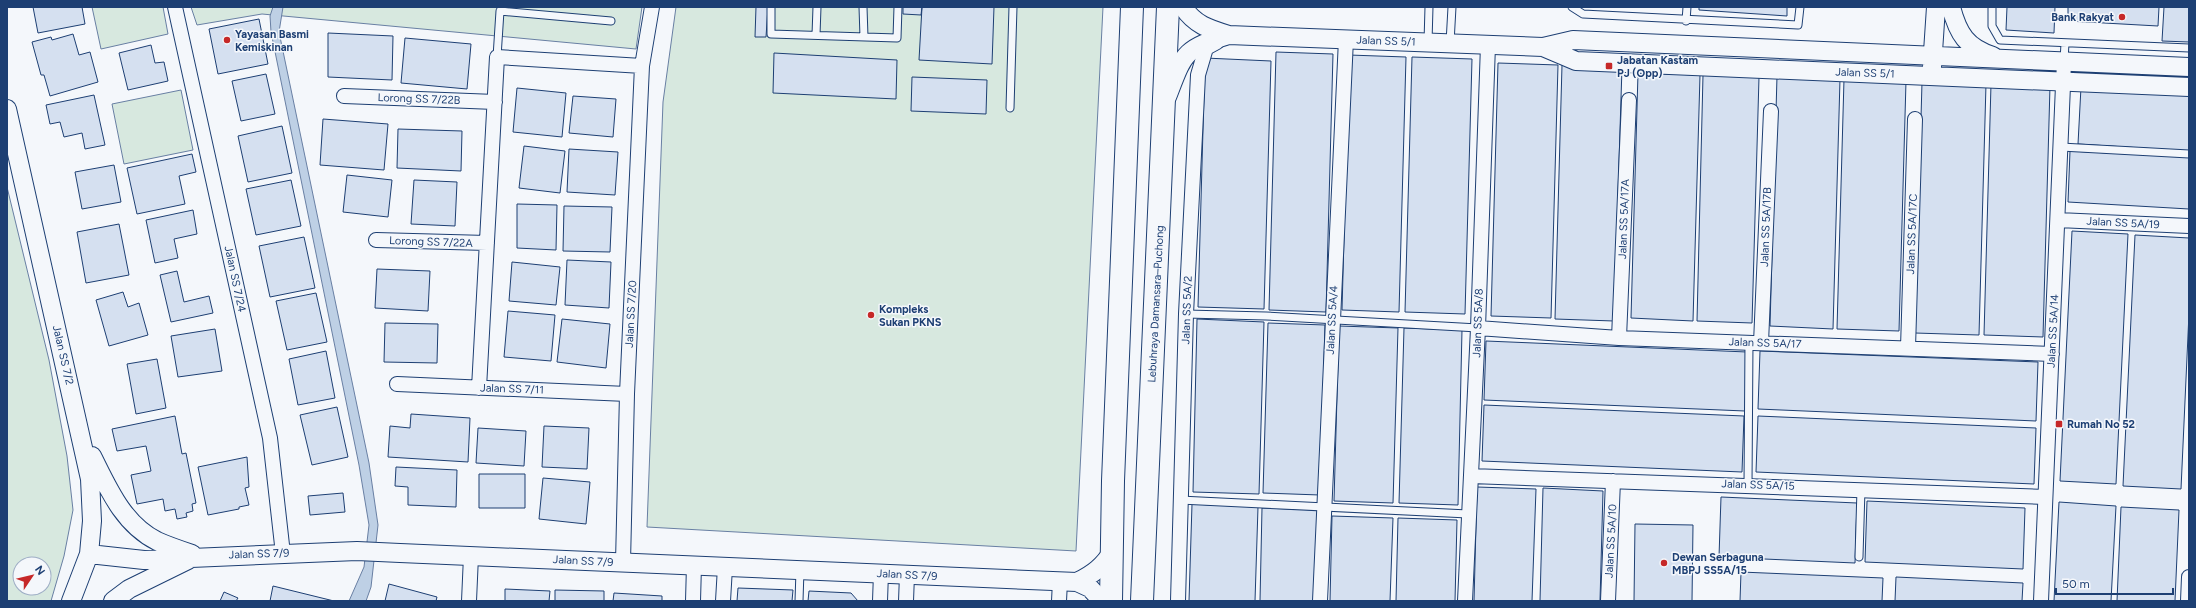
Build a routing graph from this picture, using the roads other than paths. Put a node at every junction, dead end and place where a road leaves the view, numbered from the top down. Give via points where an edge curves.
1 (175, 7) edge
2 (652, 7) edge
3 (771, 7) edge
4 (817, 7) edge
5 (863, 7) edge
6 (898, 7) edge
7 (1013, 7) edge
8 (1132, 7) edge
9 (1168, 7) edge
10 (1183, 7) edge
11 (1429, 7) edge
12 (1452, 7) edge
13 (1572, 7) edge
14 (1686, 7) edge
15 (1800, 7) edge
16 (1943, 7) edge
17 (1992, 7) edge
18 (612, 21) dead end
19 (1686, 21) junction
20 (1229, 34) junction
21 (816, 35) junction
22 (864, 37) junction
23 (1346, 39) junction
24 (1428, 42) junction
25 (1450, 43) junction
26 (2065, 43) junction
27 (1488, 45) junction
28 (1543, 47) junction
29 (2189, 48) edge
30 (1896, 54) junction
31 (1942, 56) junction
32 (497, 57) junction
33 (2003, 59) junction
34 (2064, 62) junction
35 (642, 66) junction
36 (2189, 67) edge
37 (1932, 76) junction
38 (1950, 77) junction
39 (2063, 82) junction
40 (2189, 87) edge
41 (344, 96) dead end
42 (1629, 100) dead end
43 (494, 102) junction
44 (1166, 102) junction
45 (1010, 108) dead end
46 (7, 109) edge
47 (1771, 111) dead end
48 (1915, 119) dead end
49 (2061, 147) junction
50 (2189, 154) edge
51 (2058, 220) junction
52 (2189, 226) edge
53 (376, 240) dead end
54 (487, 243) junction
55 (1186, 314) junction
56 (1332, 320) junction
57 (1478, 328) junction
58 (1619, 338) junction
59 (1755, 343) junction
60 (1908, 348) junction
61 (2052, 354) junction
62 (397, 384) dead end
63 (479, 388) junction
64 (627, 394) junction
65 (81, 433) junction
66 (1471, 476) junction
67 (1613, 481) junction
68 (1748, 485) junction
69 (1861, 489) junction
70 (2045, 497) junction
71 (1180, 500) junction
72 (1325, 507) junction
73 (1468, 514) junction
74 (1113, 551) junction
75 (89, 554) junction
76 (283, 554) junction
77 (196, 556) junction
78 (471, 556) junction
79 (1859, 557) dead end
80 (623, 562) junction
81 (694, 565) junction
82 (725, 567) junction
83 (800, 570) junction
84 (881, 573) junction
85 (908, 575) junction
86 (2189, 577) edge
87 (1068, 582) junction
88 (71, 601) edge
89 (113, 601) edge
90 (469, 601) edge
91 (693, 601) edge
92 (723, 601) edge
93 (799, 601) edge
94 (880, 601) edge
95 (906, 601) edge
96 (1059, 601) edge
97 (1102, 601) edge
98 (1111, 601) edge
99 (1142, 601) edge
100 (1178, 601) edge
101 (1320, 601) edge
102 (1465, 601) edge
103 (1608, 601) edge
104 (2040, 601) edge
105 (2188, 601) edge

1 - 76 street, Jalan SS 7/24 via 270,438
2 - 35 street, Jalan SS 7/20
3 - 21 lane via 770,34
4 - 21 lane
5 - 22 lane
6 - 22 lane via 897,38
7 - 45 lane
8 - 74 highway via 1113,481
9 - 44 highway, Lebuhraya Damansara–Puchong
10 - 20 street, Jalan SS 5/1 via 1191,19 1202,27
11 - 24 lane
12 - 25 lane
13 - 19 lane via 1583,14
14 - 19 lane
15 - 19 lane via 1798,25
16 - 30 street via 1920,44
16 - 31 street
16 - 33 street via 1961,34 1977,51
17 - 26 lane via 1992,26 2000,40
18 - 32 lane via 500,11
20 - 23 street, Jalan SS 5/1
20 - 44 street, Jalan SS 5/1 via 1193,48 1178,70
20 - 55 street, Jalan SS 5A/2 via 1206,48 1198,75
21 - 22 lane
23 - 24 street, Jalan SS 5/1
23 - 56 street, Jalan SS 5A/4
24 - 25 street, Jalan SS 5/1
25 - 27 street, Jalan SS 5/1
26 - 29 lane
26 - 34 lane
27 - 28 street, Jalan SS 5/1
27 - 57 street, Jalan SS 5A/8
28 - 30 street, Jalan SS 5/1 via 1574,40
28 - 37 street, Jalan SS 5/1 via 1576,61
30 - 31 street, Jalan SS 5/1
31 - 33 street, Jalan SS 5/1
31 - 37 street
31 - 38 street
32 - 35 street
32 - 43 street
33 - 34 street, Jalan SS 5/1
34 - 36 street, Jalan SS 5/1
34 - 39 street, Jalan SS 5A/14
35 - 64 street, Jalan SS 7/20
37 - 38 street, Jalan SS 5/1
38 - 39 street, Jalan SS 5/1
39 - 40 street, Jalan SS 5/1
39 - 49 street, Jalan SS 5A/14
41 - 43 street, Lorong SS 7/22B
42 - 58 street, Jalan SS 5A/17A
43 - 54 street
44 - 99 highway, Lebuhraya Damansara–Puchong
46 - 65 street, Jalan SS 7/2
47 - 59 street, Jalan SS 5A/17B
48 - 60 street, Jalan SS 5A/17C
49 - 50 lane
49 - 51 street, Jalan SS 5A/14
51 - 52 street, Jalan SS 5A/19
51 - 61 street, Jalan SS 5A/14
53 - 54 street, Lorong SS 7/22A
54 - 63 street
55 - 56 lane
55 - 71 street, Jalan SS 5A/2
56 - 57 lane
56 - 72 street, Jalan SS 5A/4
57 - 58 street, Jalan SS 5A/17
57 - 66 street, Jalan SS 5A/8
58 - 59 street, Jalan SS 5A/17
59 - 60 street, Jalan SS 5A/17
59 - 68 lane
60 - 61 street, Jalan SS 5A/17
61 - 70 street, Jalan SS 5A/14
62 - 63 street, Jalan SS 7/11
63 - 64 street, Jalan SS 7/11
64 - 80 street, Jalan SS 7/20
65 - 75 street, Jalan SS 7/2 via 92,501
65 - 77 street via 110,491 128,519 158,541
66 - 67 street, Jalan SS 5A/15
66 - 73 street, Jalan SS 5A/8
67 - 68 street, Jalan SS 5A/15
67 - 103 street, Jalan SS 5A/10
68 - 69 street, Jalan SS 5A/15
69 - 70 street, Jalan SS 5A/15
69 - 79 lane
70 - 104 street, Jalan SS 5A/14
71 - 72 lane
71 - 100 street, Jalan SS 5A/2
72 - 73 lane
72 - 101 street, Jalan SS 5A/4
73 - 102 street, Jalan SS 5A/8
74 - 87 street via 1103,566 1093,574
74 - 98 highway
75 - 77 street, Jalan SS 7/9 via 144,560
75 - 88 street, Jalan SS 7/2
76 - 77 street, Jalan SS 7/9
76 - 78 street, Jalan SS 7/9 via 357,551
77 - 89 street via 129,589
78 - 80 street, Jalan SS 7/9
78 - 90 street
80 - 81 street, Jalan SS 7/9
81 - 82 street, Jalan SS 7/9
81 - 91 street
82 - 83 street, Jalan SS 7/9
82 - 92 street
83 - 84 street, Jalan SS 7/9
83 - 93 lane
84 - 85 street, Jalan SS 7/9
84 - 94 street
85 - 87 street, Jalan SS 7/9
85 - 95 street
86 - 105 street
87 - 96 street
87 - 97 street, Jalan SS 7/9 via 1090,588

